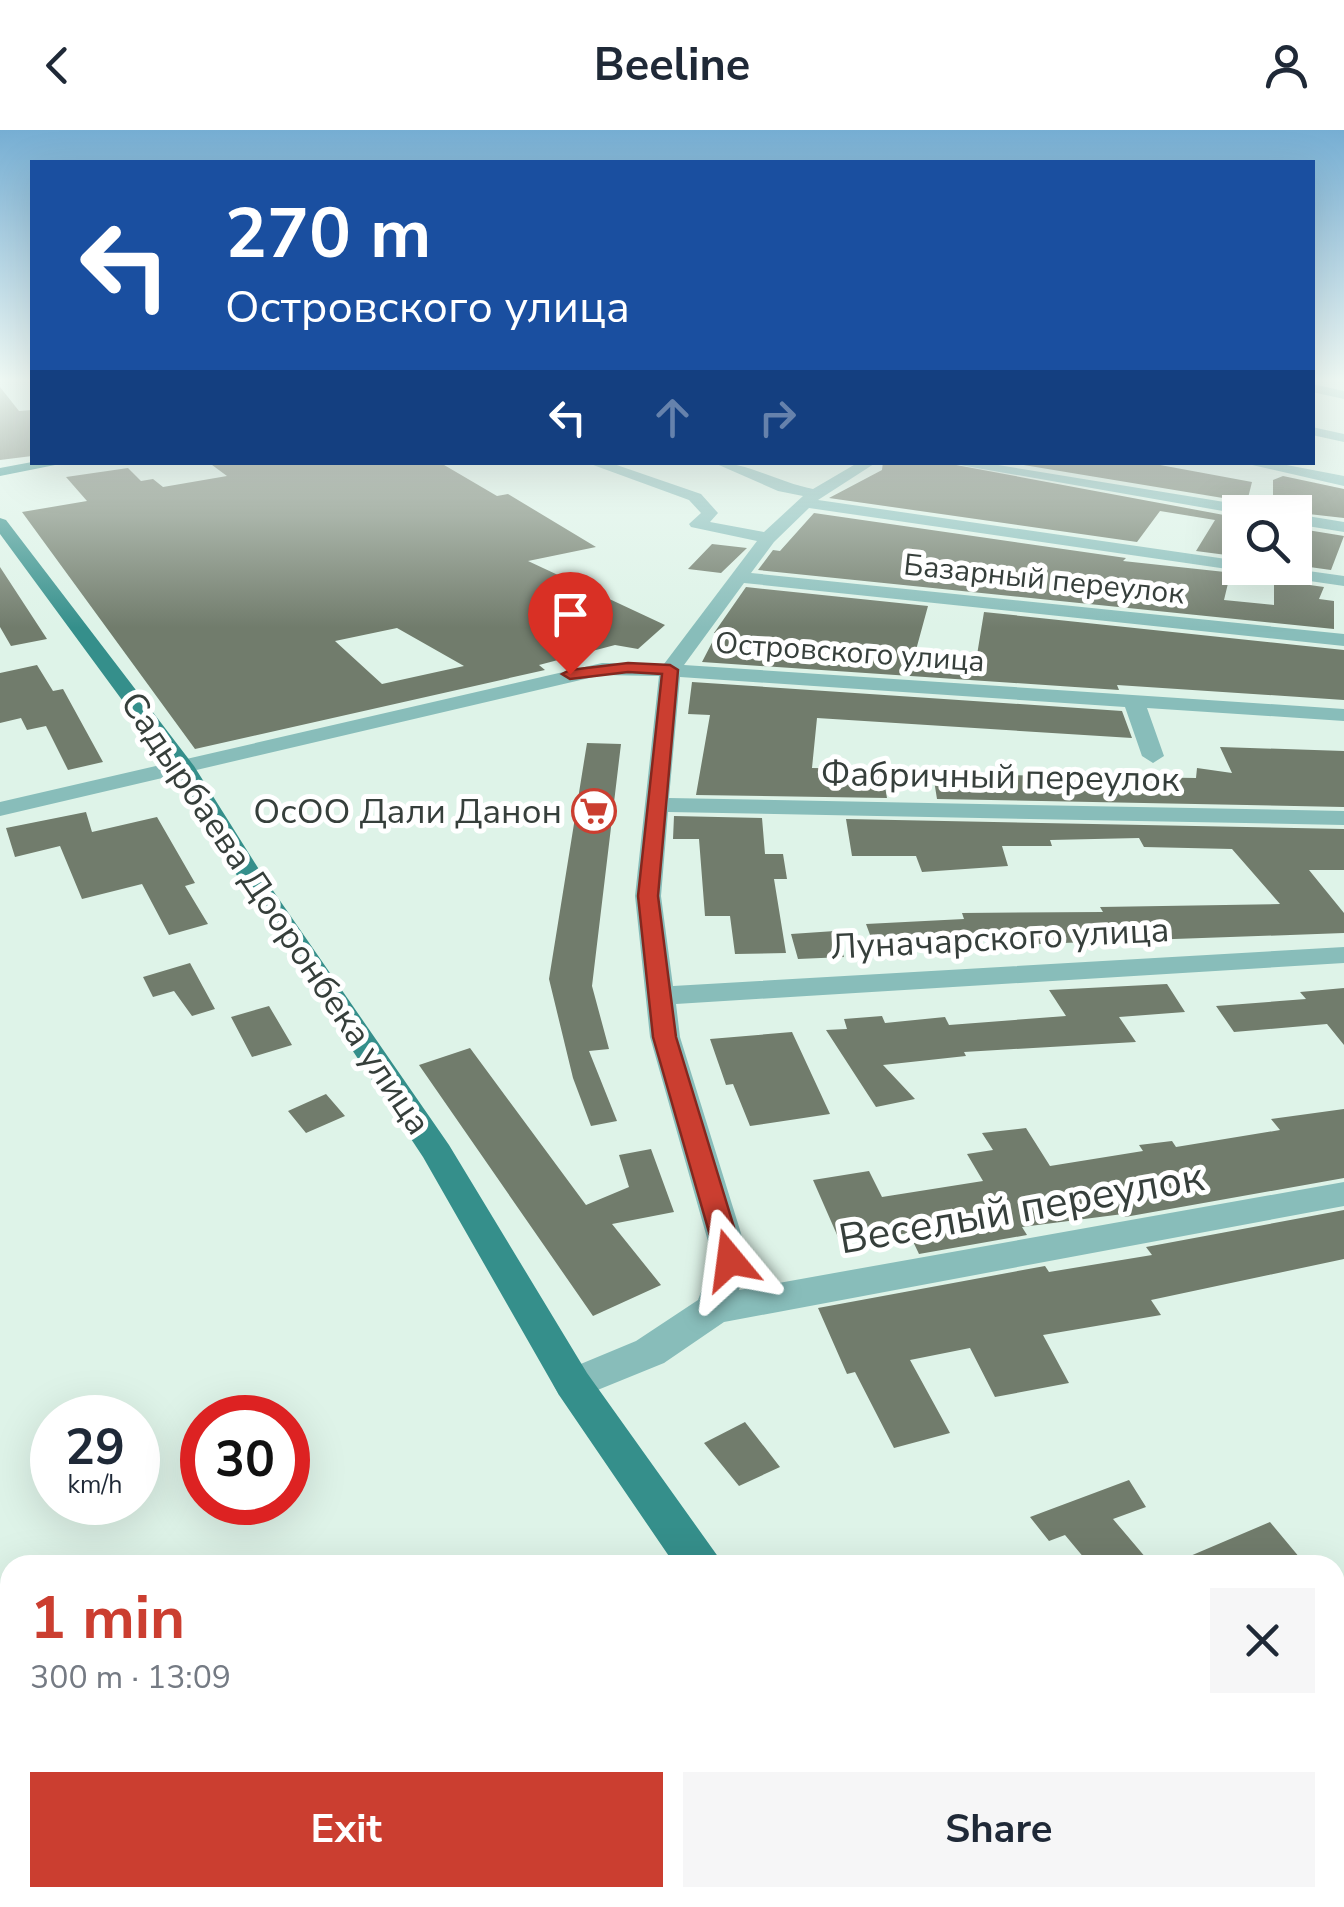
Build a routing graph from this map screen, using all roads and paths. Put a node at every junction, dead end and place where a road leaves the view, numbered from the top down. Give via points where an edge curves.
1 (44, 465) edge
2 (601, 465) edge
3 (726, 465) edge
4 (865, 465) edge
5 (968, 465) edge
6 (1261, 465) edge
7 (0, 472) edge
8 (1344, 481) edge
9 (812, 498) junction
10 (1222, 507) edge
11 (1312, 522) edge
12 (0, 523) edge
13 (1344, 527) edge
14 (768, 538) junction
15 (1222, 563) edge
16 (1312, 576) edge
17 (737, 577) junction
18 (1344, 580) edge
19 (1344, 640) edge
20 (670, 670) junction
21 (1134, 701) junction
22 (1344, 715) edge
23 (1152, 756) dead end
24 (182, 766) junction
25 (654, 805) junction
26 (0, 809) edge
27 (1344, 818) edge
28 (1344, 955) edge
29 (661, 996) junction
30 (1344, 1194) edge
31 (714, 1309) junction
32 (573, 1384) junction
33 (694, 1555) edge

1 - 7 main road
2 - 14 street via 694,497 710,513 697,524
3 - 9 street
4 - 9 street
5 - 10 street
6 - 8 street
9 - 14 street
9 - 15 street
11 - 13 street
12 - 24 main road, Садырбаева Дооронбека улица
14 - 17 street
16 - 18 street
17 - 19 street, Базарный переулок
17 - 20 street
20 - 21 street, Островского улица
20 - 24 street, Островского улица via 570,674
20 - 25 street
21 - 22 street, Островского улица
21 - 23 street
24 - 26 street, Островского улица
24 - 32 main road, Садырбаева Дооронбека улица via 437,1152
25 - 27 street, Фабричный переулок
25 - 29 street via 648,896
28 - 29 street, Луначарского улица
29 - 31 street via 665,1037 730,1260
30 - 31 street, Веселый переулок
31 - 32 street via 650,1352
32 - 33 main road, Садырбаева Дооронбека улица

